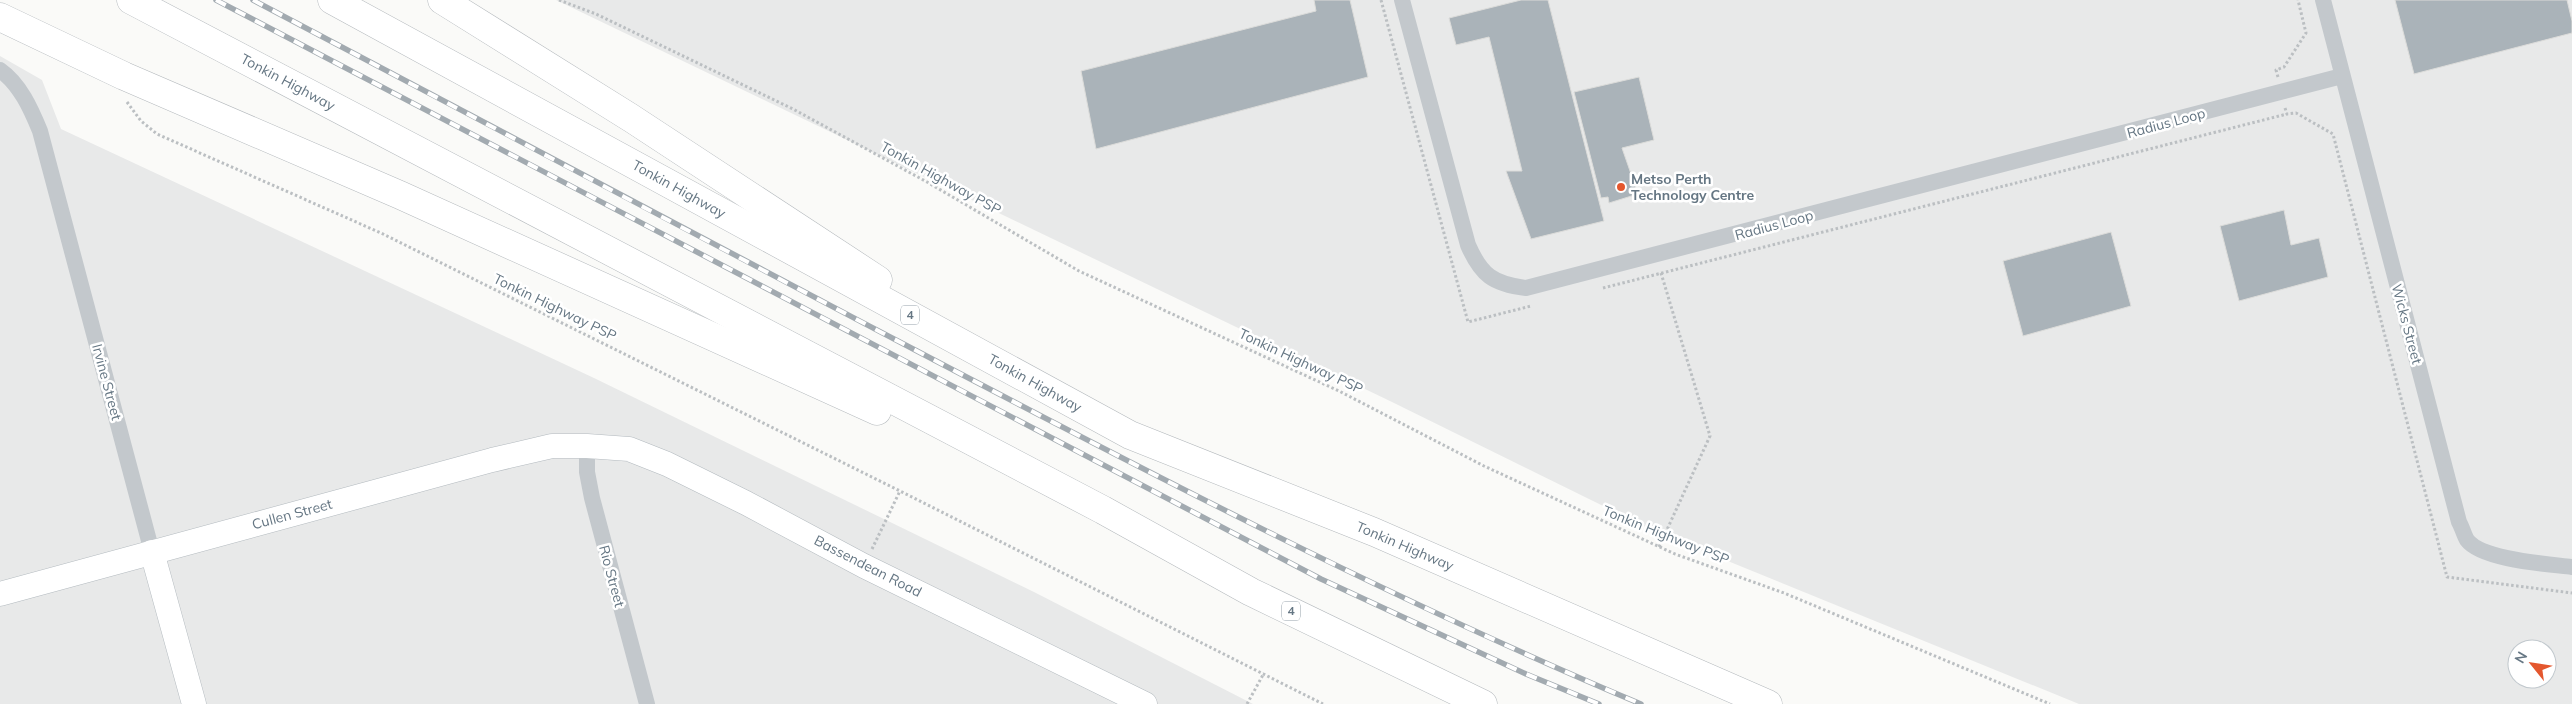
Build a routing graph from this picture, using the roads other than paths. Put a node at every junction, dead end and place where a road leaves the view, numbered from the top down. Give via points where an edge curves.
1 (131, 0) edge
2 (332, 0) edge
3 (442, 0) edge
4 (1402, 0) edge
5 (2323, 0) edge
6 (0, 17) edge
7 (0, 70) edge
8 (2342, 76) junction
9 (587, 446) junction
10 (1103, 510) junction
11 (1374, 532) junction
12 (152, 552) junction
13 (2572, 567) edge
14 (0, 594) edge
15 (194, 704) edge
16 (647, 704) edge
17 (1145, 704) edge
18 (1483, 704) edge
19 (1768, 704) edge

1 - 10 highway, Tonkin Highway / 4
2 - 11 highway, Tonkin Highway / 4 via 1130,435
3 - 11 highway via 903,295 1121,410
4 - 8 street, Radius Loop via 1468,245 1475,261 1491,278 1504,286 1526,288
5 - 8 street, Wicks Street
6 - 10 highway via 124,76 400,195
7 - 12 street, Irvine Street via 32,110 40,131
8 - 13 street, Wicks Street via 2459,522 2468,540 2482,550 2509,558
9 - 12 street, Cullen Street via 552,446 492,460
9 - 16 street, Rio Street via 592,498
9 - 17 street, Bassendean Road via 629,449 667,464 746,502 864,566
10 - 18 highway, Tonkin Highway / 4 via 1251,592
11 - 19 highway, Tonkin Highway / 4
12 - 14 street, Cullen Street
12 - 15 street, Irvine Street

